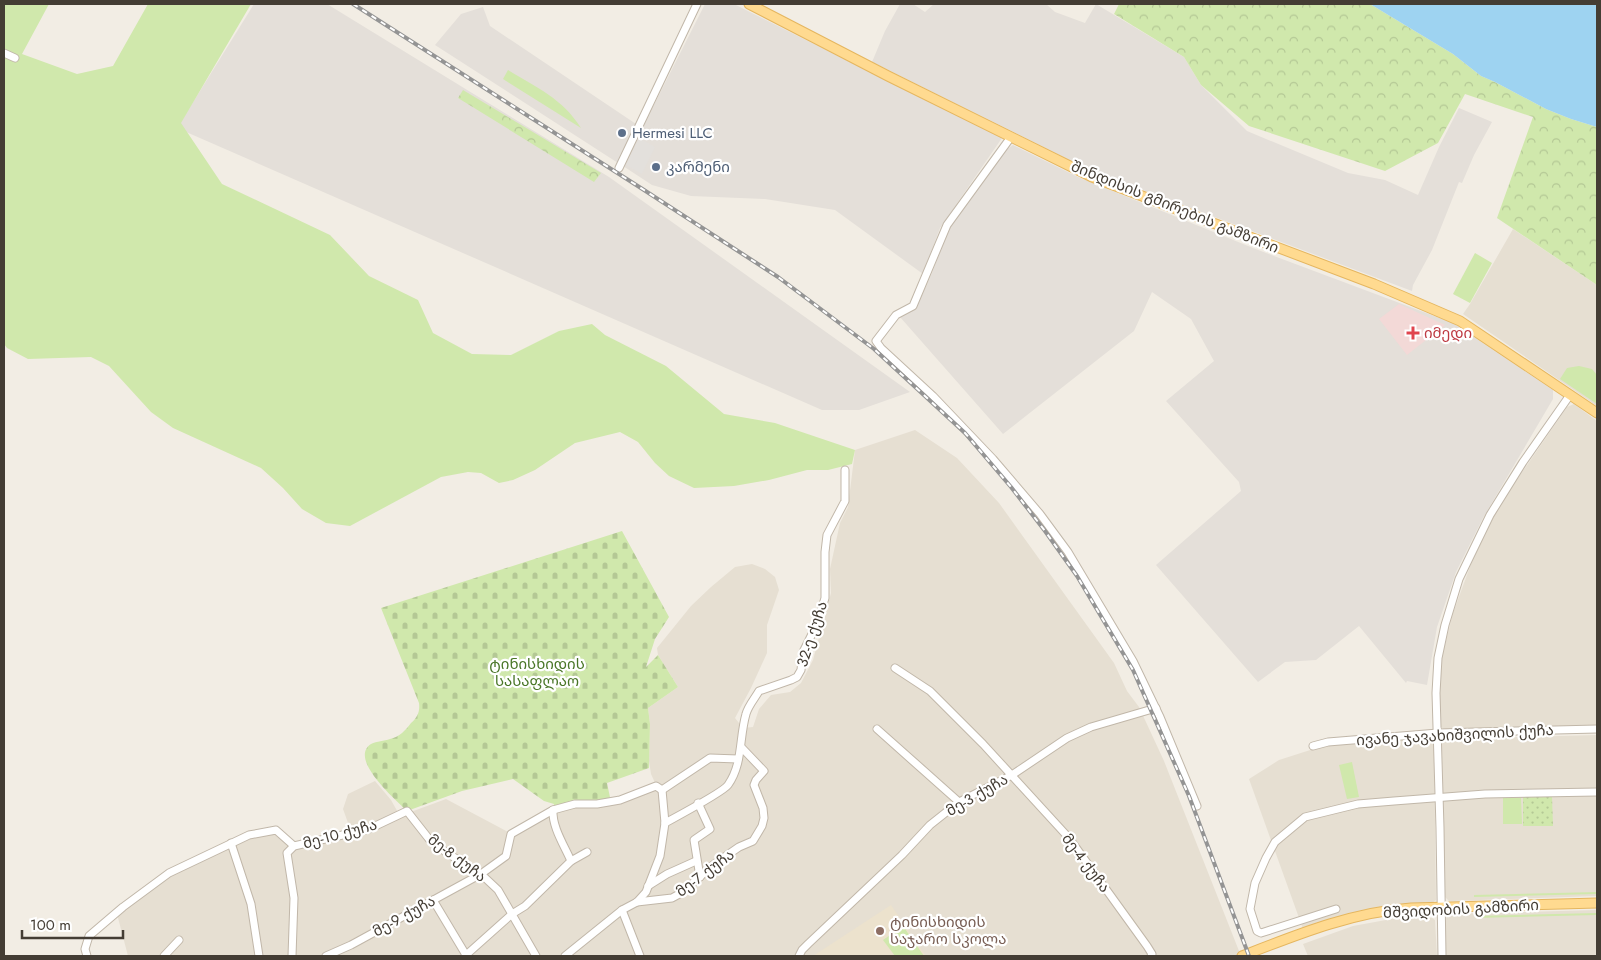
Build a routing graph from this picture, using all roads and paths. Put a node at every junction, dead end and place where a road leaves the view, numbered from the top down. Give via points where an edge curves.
1 (697, 4) edge
2 (749, 4) edge
3 (4, 53) edge
4 (15, 58) dead end
5 (1011, 137) junction
6 (619, 168) dead end
7 (1570, 395) junction
8 (1597, 414) edge
9 (845, 470) dead end
10 (896, 668) dead end
11 (1156, 708) junction
12 (877, 729) dead end
13 (1597, 730) edge
14 (1438, 733) junction
15 (1313, 746) dead end
16 (742, 748) junction
17 (738, 759) junction
18 (1012, 775) junction
19 (662, 790) junction
20 (1597, 792) edge
21 (1440, 798) junction
22 (959, 802) junction
23 (698, 804) junction
24 (1197, 806) dead end
25 (553, 810) junction
26 (407, 811) joint
27 (665, 823) junction
28 (231, 843) junction
29 (294, 846) junction
30 (588, 852) dead end
31 (571, 861) junction
32 (696, 861) junction
33 (481, 874) junction
34 (700, 877) junction
35 (648, 886) junction
36 (433, 900) junction
37 (637, 902) junction
38 (1597, 903) edge
39 (1442, 908) junction
40 (1336, 909) dead end
41 (622, 910) junction
42 (512, 914) junction
43 (179, 940) dead end
44 (87, 956) edge
45 (164, 956) edge
46 (259, 956) edge
47 (292, 956) edge
48 (326, 956) edge
49 (466, 956) edge
50 (536, 956) edge
51 (565, 956) edge
52 (640, 956) edge
53 (800, 956) edge
54 (1151, 956) edge
55 (1242, 956) edge
56 (1442, 956) edge

1 - 6 street
2 - 5 main road, შინდისის გმირების გამზირი
3 - 4 street
5 - 7 main road, შინდისის გმირების გამზირი via 1092,177 1374,284 1460,321
5 - 11 street via 947,225 913,306 896,315 876,341 993,459 1046,522 1101,605
7 - 8 main road, შინდისის გმირების გამზირი
7 - 14 street via 1490,515 1459,579 1438,658
9 - 16 street, 32-ე ქუჩა via 845,500 827,536 825,598 804,652 801,670 791,680 759,691 746,712
10 - 18 street, მე-4 ქუჩა via 930,691
11 - 18 street, მე-3 ქუჩა via 1091,727 1067,738
11 - 24 street
12 - 22 street
13 - 14 street, ივანე ჯავახიშვილის ქუჩა
14 - 15 street, ივანე ჯავახიშვილის ქუჩა
14 - 21 street
16 - 17 street, 32-ე ქუჩა
16 - 34 street, მე-7 ქუჩა via 764,771 754,785 763,808 762,826 753,841 739,847
17 - 19 street via 710,758
17 - 23 street, 32-ე ქუჩა via 727,787
18 - 22 street, მე-3 ქუჩა
18 - 54 street, მე-4 ქუჩა via 1069,838
19 - 25 street, მე-9 ქუჩა via 656,786 620,800 575,804
19 - 27 street
20 - 21 street
21 - 39 street
21 - 40 street via 1358,804 1308,817 1275,842 1255,883 1250,909 1257,931 1261,933
22 - 53 street, მე-3 ქუჩა via 930,825 802,950
23 - 27 street, 32-ე ქუჩა
23 - 32 street via 710,829 694,840
25 - 31 street via 556,827
25 - 33 street, მე-9 ქუჩა via 511,834 506,856
26 - 29 street, მე-10 ქუჩა via 369,829
26 - 33 street, მე-8 ქუჩა via 429,839
27 - 35 street via 660,856
28 - 29 street via 248,835 276,830
28 - 44 street via 170,873 123,907 88,936
28 - 46 street via 251,904
29 - 47 street, მე-10 ქუჩა via 287,853 294,898
30 - 31 street
31 - 42 street via 525,906
32 - 34 street
32 - 35 street
33 - 36 street, მე-9 ქუჩა
33 - 42 street, მე-8 ქუჩა via 498,890
34 - 37 street, მე-7 ქუჩა via 672,898
35 - 37 street
36 - 48 street, მე-9 ქუჩა
36 - 49 street
37 - 41 street
38 - 39 main road, მშვიდობის გამზირი
39 - 55 main road, მშვიდობის გამზირი via 1383,911 1337,921
39 - 56 street
41 - 51 street
41 - 52 street
42 - 49 street
42 - 50 street, მე-8 ქუჩა
43 - 45 street

